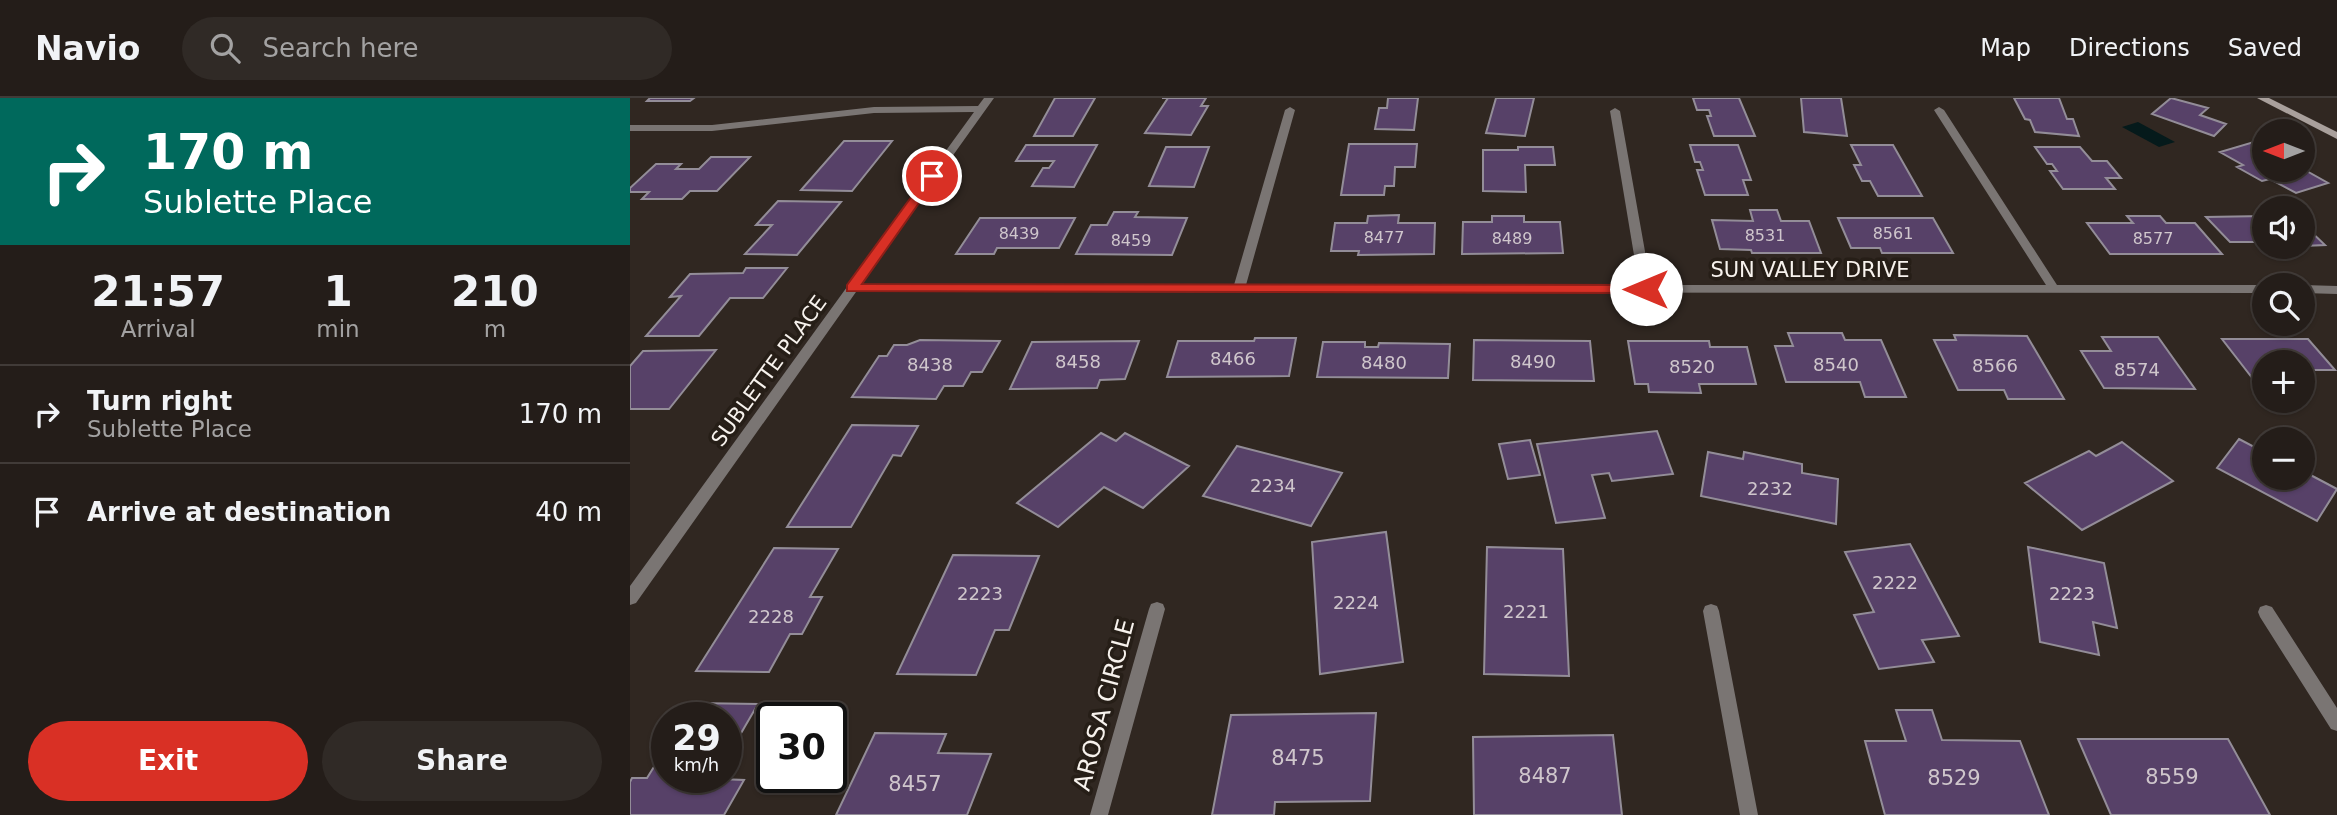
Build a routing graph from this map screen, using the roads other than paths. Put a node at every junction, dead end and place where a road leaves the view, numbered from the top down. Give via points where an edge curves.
1 (989, 98) edge
2 (2262, 98) edge
3 (981, 109) junction
4 (1290, 110) dead end
5 (1939, 110) dead end
6 (1615, 111) dead end
7 (630, 128) edge
8 (2337, 136) edge
9 (852, 288) junction
10 (1239, 289) junction
11 (1646, 289) junction
12 (2054, 289) junction
13 (2252, 289) edge
14 (2315, 289) edge
15 (2337, 289) edge
16 (630, 598) edge
17 (1157, 609) dead end
18 (1711, 611) dead end
19 (2266, 612) dead end
20 (2337, 723) edge
21 (1099, 815) edge
22 (1749, 815) edge

1 - 3 street, SUBLETTE PLACE
2 - 8 street
3 - 7 street via 874,110 724,127
3 - 9 street, SUBLETTE PLACE
4 - 10 street
5 - 12 street
6 - 11 street
9 - 10 street, SUN VALLEY DRIVE
9 - 16 street, SUBLETTE PLACE
10 - 11 street, SUN VALLEY DRIVE
11 - 12 street, SUN VALLEY DRIVE
12 - 13 street, SUN VALLEY DRIVE
14 - 15 street
17 - 21 street, AROSA CIRCLE
18 - 22 street
19 - 20 street

